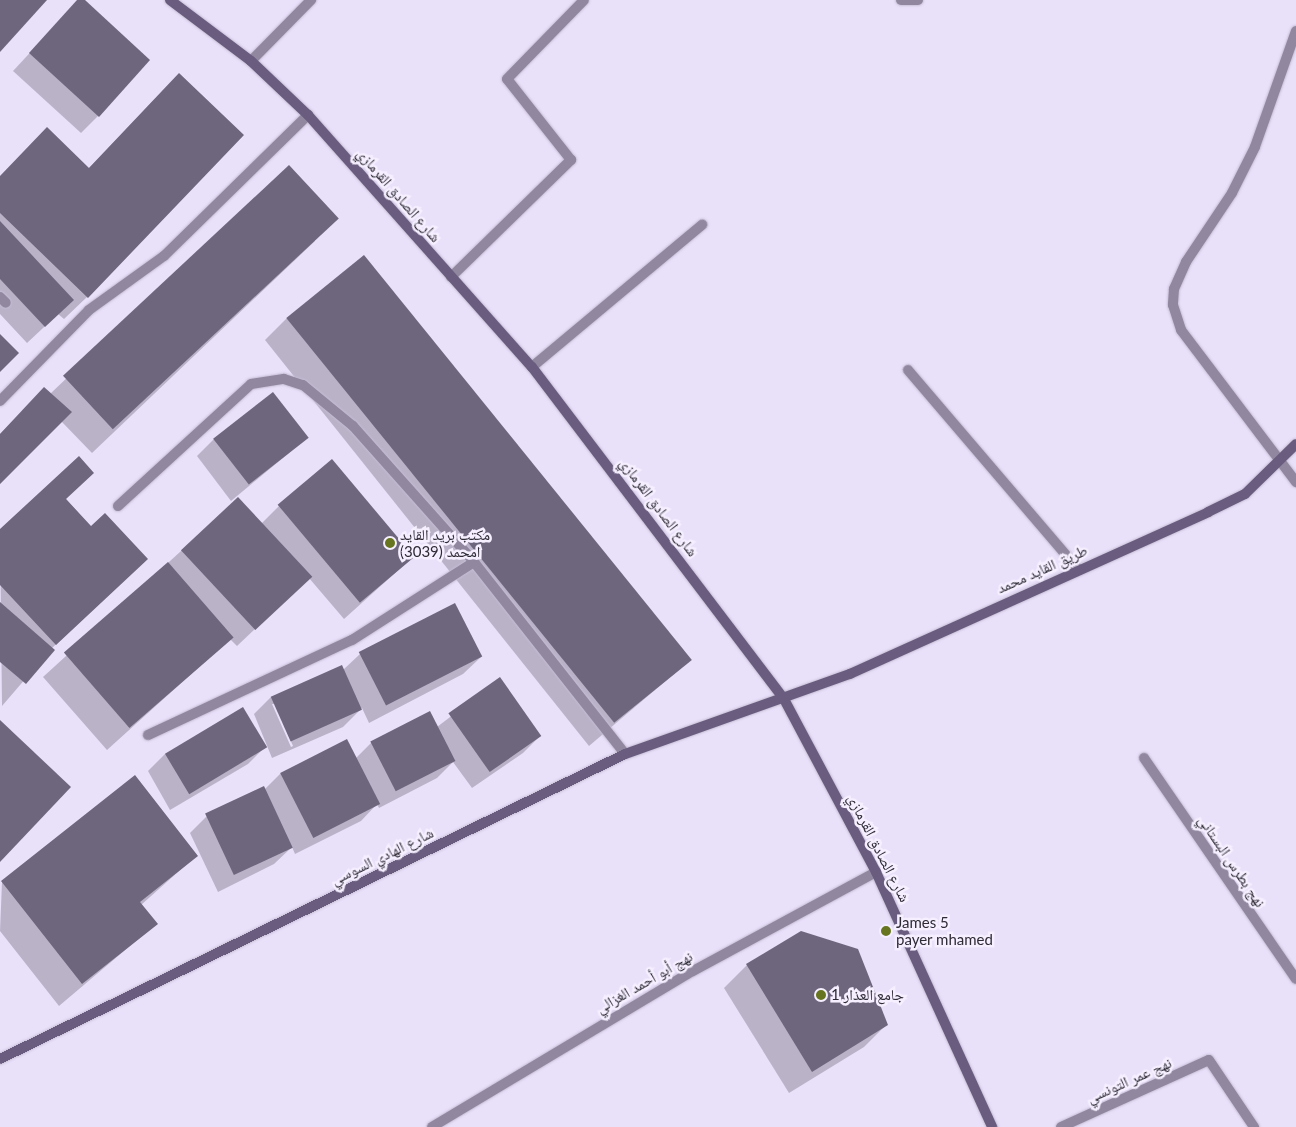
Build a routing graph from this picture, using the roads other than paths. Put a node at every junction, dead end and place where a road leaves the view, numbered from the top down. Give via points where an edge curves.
1 (170, 0) edge
2 (311, 0) edge
3 (584, 0) edge
4 (901, 0) edge
5 (918, 0) edge
6 (1296, 32) edge
7 (250, 61) junction
8 (308, 115) junction
9 (702, 225) dead end
10 (451, 277) junction
11 (532, 367) junction
12 (908, 370) dead end
13 (0, 401) edge
14 (1296, 444) edge
15 (1279, 460) junction
16 (1296, 482) edge
17 (118, 506) dead end
18 (474, 562) junction
19 (1078, 569) junction
20 (784, 699) junction
21 (148, 735) dead end
22 (625, 754) junction
23 (1144, 758) dead end
24 (876, 872) junction
25 (1296, 979) edge
26 (0, 1059) edge
27 (432, 1127) edge
28 (992, 1127) edge
29 (1061, 1127) edge
30 (1254, 1127) edge

1 - 7 main road, شارع الصادق القرمازي
2 - 7 street
3 - 10 street via 507,79 571,160
4 - 5 street
6 - 15 street via 1254,147 1232,193 1186,262 1174,288 1173,305 1181,330
7 - 8 main road, شارع الصادق القرمازي
8 - 10 main road, شارع الصادق القرمازي
8 - 13 street via 164,256 89,310
9 - 11 street
10 - 11 main road, شارع الصادق القرمازي
11 - 20 main road, شارع الصادق القرمازي
12 - 19 street
14 - 15 main road, طريق القايد محمد
15 - 16 street
15 - 19 main road, طريق القايد محمد via 1245,494
17 - 18 street via 251,384 284,380 303,385 353,426
18 - 21 street via 352,640
18 - 22 street
19 - 20 main road, طريق القايد محمد
20 - 22 main road, شارع الهادي السوسي
20 - 24 main road, شارع الصادق القرمازي
22 - 26 main road, شارع الهادي السوسي
23 - 25 street, نهج بطرس البستاني
24 - 27 street, نهج أبو أحمد الغزالي via 693,971
24 - 28 main road, شارع الصادق القرمازي
29 - 30 street, نهج عمر التونسي via 1209,1060

